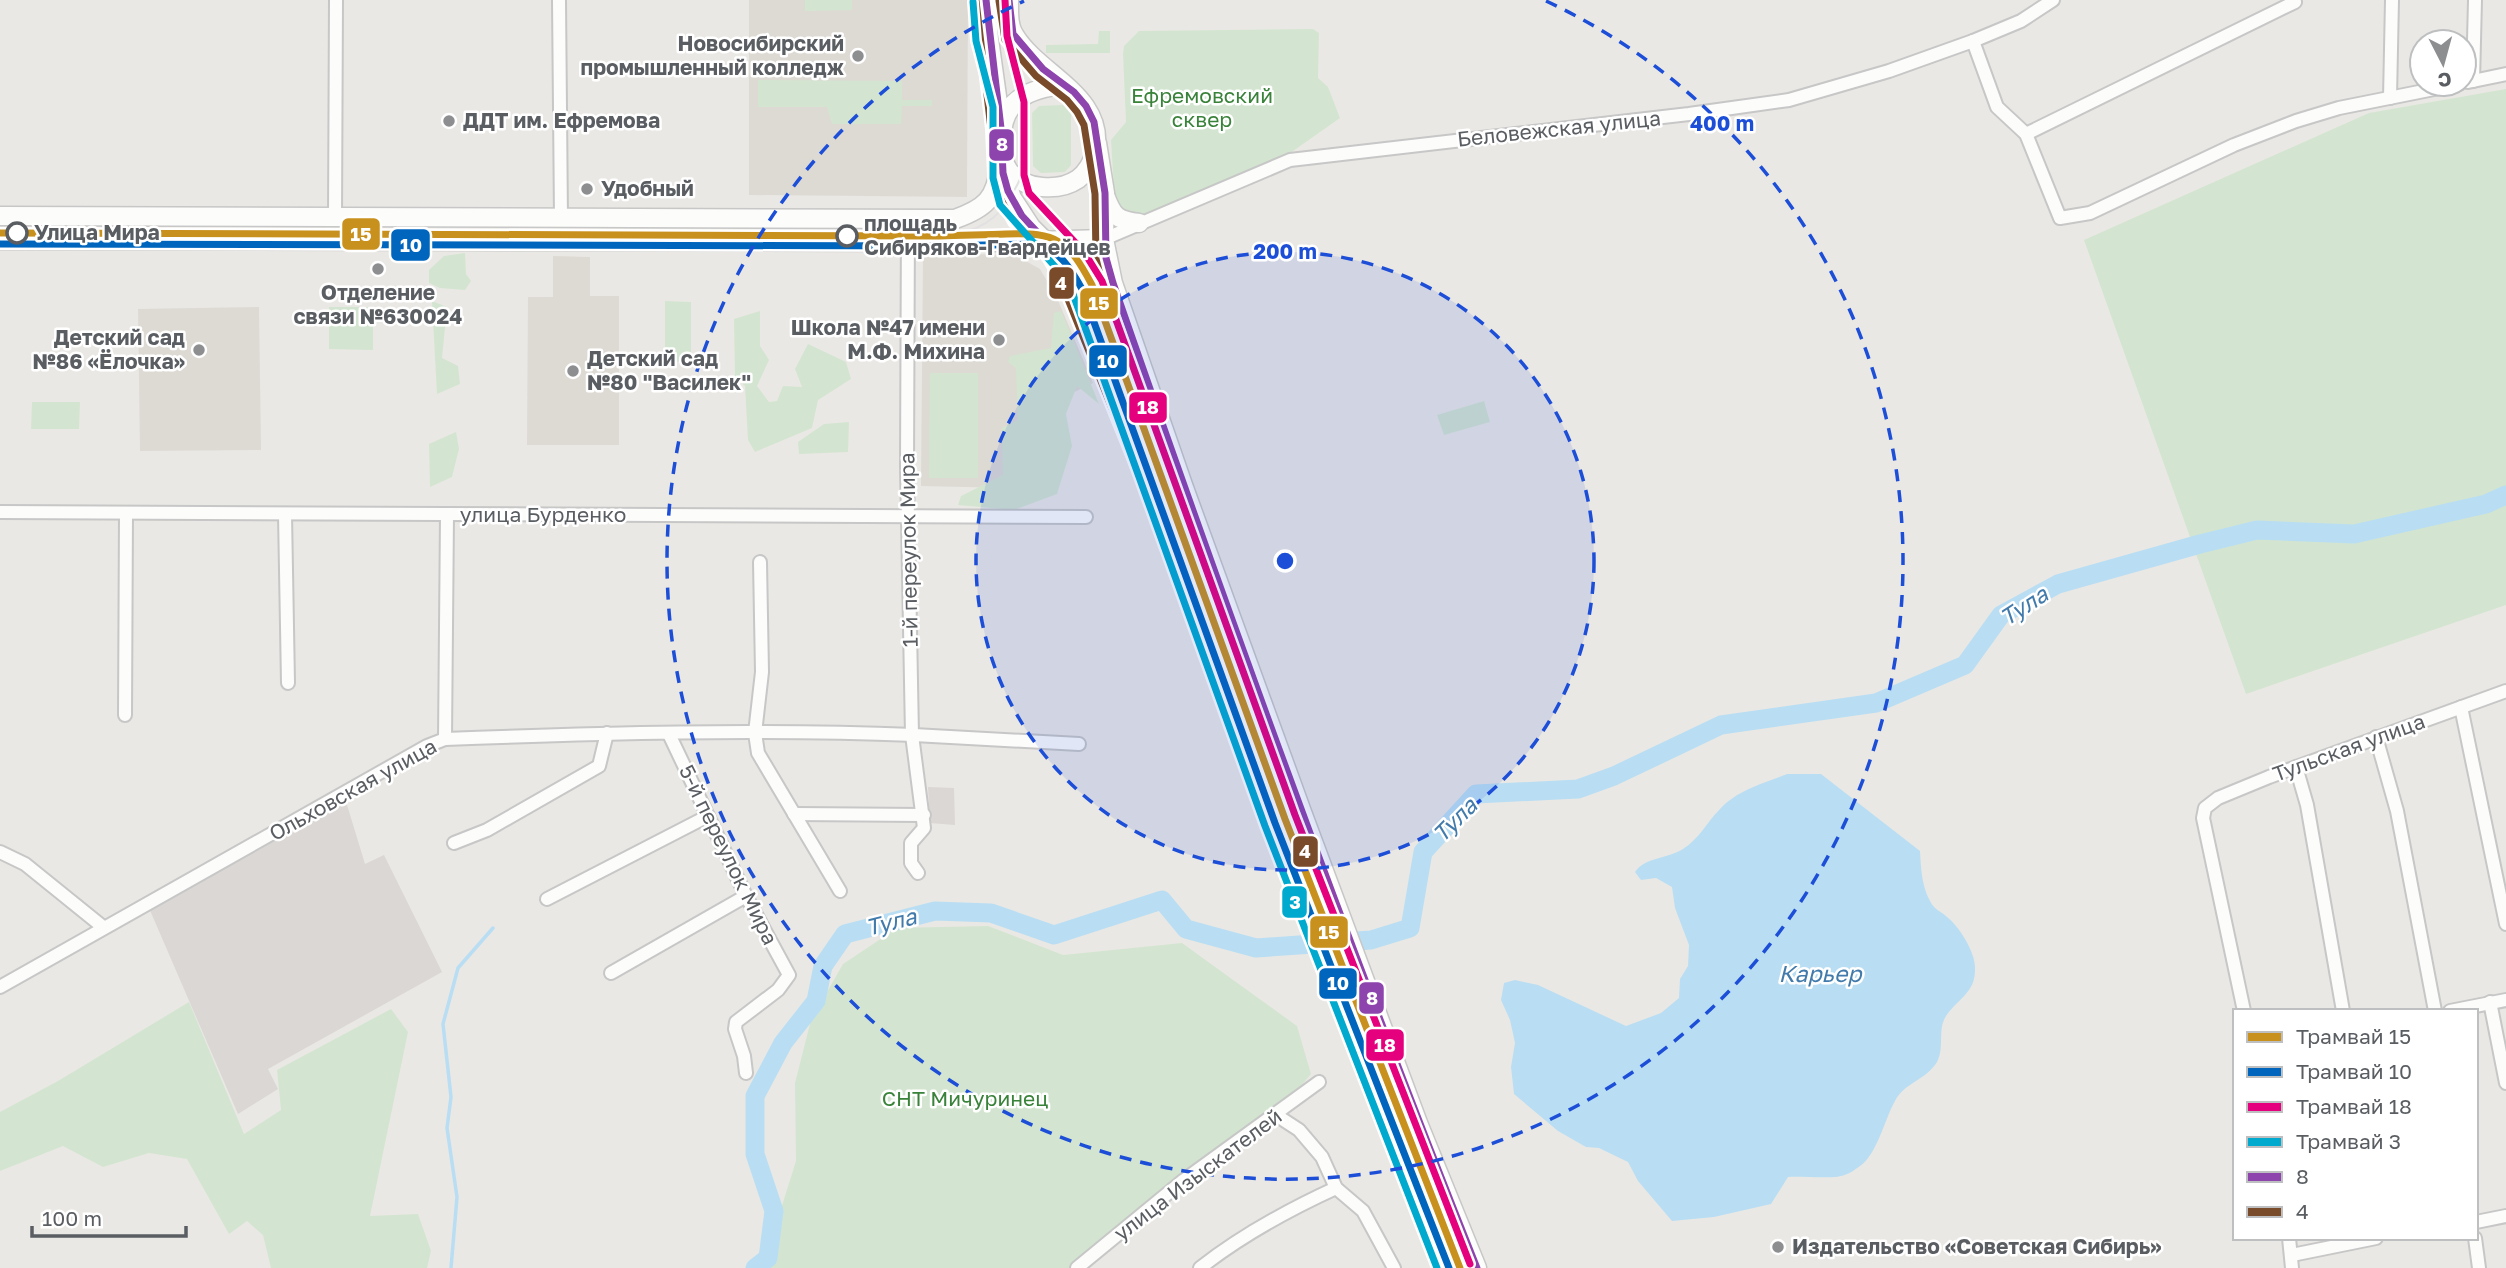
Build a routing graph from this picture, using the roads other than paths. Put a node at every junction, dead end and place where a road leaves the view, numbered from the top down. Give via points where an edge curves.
1 (336, 0) edge
2 (559, 0) edge
3 (986, 0) edge
4 (1009, 0) edge
5 (2053, 0) edge
6 (2392, 0) edge
7 (2475, 0) edge
8 (2295, 2) dead end
9 (2472, 28) edge
10 (1973, 41) junction
11 (2506, 75) edge
12 (2478, 80) edge
13 (1064, 85) junction
14 (2408, 94) edge
15 (2390, 98) junction
16 (1001, 128) junction
17 (2026, 134) junction
18 (1097, 143) junction
19 (1002, 156) junction
20 (1104, 193) junction
21 (0, 216) edge
22 (335, 218) junction
23 (561, 218) junction
24 (908, 219) junction
25 (1139, 223) junction
26 (1104, 239) junction
27 (0, 240) edge
28 (1046, 241) junction
29 (908, 242) junction
30 (0, 512) edge
31 (126, 513) junction
32 (285, 513) junction
33 (447, 515) junction
34 (908, 516) junction
35 (1086, 517) dead end
36 (760, 562) dead end
37 (289, 683) dead end
38 (2506, 691) edge
39 (2462, 707) junction
40 (125, 715) dead end
41 (607, 733) junction
42 (755, 733) junction
43 (669, 734) junction
44 (912, 735) junction
45 (2376, 737) junction
46 (445, 739) junction
47 (1079, 744) dead end
48 (2296, 767) junction
49 (794, 814) junction
50 (924, 815) junction
51 (708, 816) junction
52 (454, 844) dead end
53 (0, 852) edge
54 (918, 873) dead end
55 (840, 891) dead end
56 (746, 896) junction
57 (547, 899) dead end
58 (2506, 924) edge
59 (103, 927) junction
60 (611, 973) dead end
61 (0, 987) edge
62 (2506, 1000) edge
63 (2490, 1002) junction
64 (2244, 1009) edge
65 (2343, 1009) edge
66 (2435, 1009) edge
67 (2459, 1009) edge
68 (746, 1073) dead end
69 (1319, 1082) dead end
70 (2506, 1083) edge
71 (1276, 1115) junction
72 (1336, 1188) junction
73 (2506, 1216) edge
74 (2478, 1222) edge
75 (2289, 1240) edge
76 (2369, 1240) edge
77 (2475, 1240) edge
78 (2292, 1261) edge
79 (1077, 1268) edge
80 (1199, 1268) edge
81 (1394, 1268) edge
82 (1447, 1268) edge
83 (1477, 1268) edge
84 (2479, 1268) edge

1 - 22 street
2 - 23 street
3 - 16 main road
4 - 13 main road via 1013,34 1029,55
5 - 10 street, Беловежская улица via 2021,21
6 - 15 street
7 - 9 street
8 - 17 street
10 - 17 street via 1997,107
10 - 25 street, Беловежская улица via 1789,100 1290,160
11 - 12 street
13 - 16 main road via 1044,87 1019,99
13 - 18 main road via 1086,106
14 - 15 street
15 - 17 street via 2296,121 2090,213 2060,218
16 - 19 main road
18 - 19 main road via 1093,161 1078,179 1056,187 1036,186 1014,176
18 - 20 main road
19 - 24 main road via 997,185 988,202 972,213 955,219
19 - 28 main road via 1008,191 1021,216
20 - 25 main road via 1110,210 1121,221
20 - 26 main road
21 - 22 main road
22 - 23 main road
23 - 24 main road
24 - 29 street, 1-й переулок Мира
25 - 26 street, Беловежская улица
26 - 28 main road
26 - 83 main road via 1113,284 1178,472 1379,1019
27 - 29 main road
28 - 29 main road
28 - 82 main road via 1070,277 1159,495 1353,1029
29 - 34 street, 1-й переулок Мира
30 - 31 street, улица Бурденко
31 - 32 street, улица Бурденко
31 - 40 street
32 - 33 street, улица Бурденко
32 - 37 street
33 - 34 street, улица Бурденко
33 - 46 street
34 - 35 street, улица Бурденко
34 - 44 street, 1-й переулок Мира
36 - 42 street via 762,672
38 - 39 street, Тульская улица
39 - 45 street, Тульская улица
39 - 58 street
41 - 43 street, Ольховская улица
41 - 46 street, Ольховская улица
41 - 52 street via 598,765 487,830
42 - 43 street, Ольховская улица
42 - 44 street, Ольховская улица
42 - 49 street via 758,753
43 - 51 street, 5-й переулок Мира
44 - 47 street, Ольховская улица
44 - 50 street, 1-й переулок Мира
45 - 48 street, Тульская улица
45 - 66 street via 2397,811
46 - 59 street, Ольховская улица
48 - 64 street, Тульская улица via 2218,798 2206,808 2203,818
48 - 65 street
49 - 50 street
49 - 55 street
50 - 54 street via 924,828 911,843 911,863
51 - 56 street, 5-й переулок Мира
51 - 57 street
53 - 59 street via 25,864
56 - 60 street
56 - 68 street, 5-й переулок Мира via 789,975 778,990 736,1023
59 - 61 street, Ольховская улица
62 - 63 street
63 - 67 street
63 - 70 street
69 - 71 street, улица Изыскателей
71 - 72 street via 1299,1130 1322,1157
71 - 79 street, улица Изыскателей via 1184,1180
72 - 80 street via 1259,1228
72 - 81 street via 1363,1211
73 - 74 street
75 - 78 street
76 - 78 street
77 - 84 street

